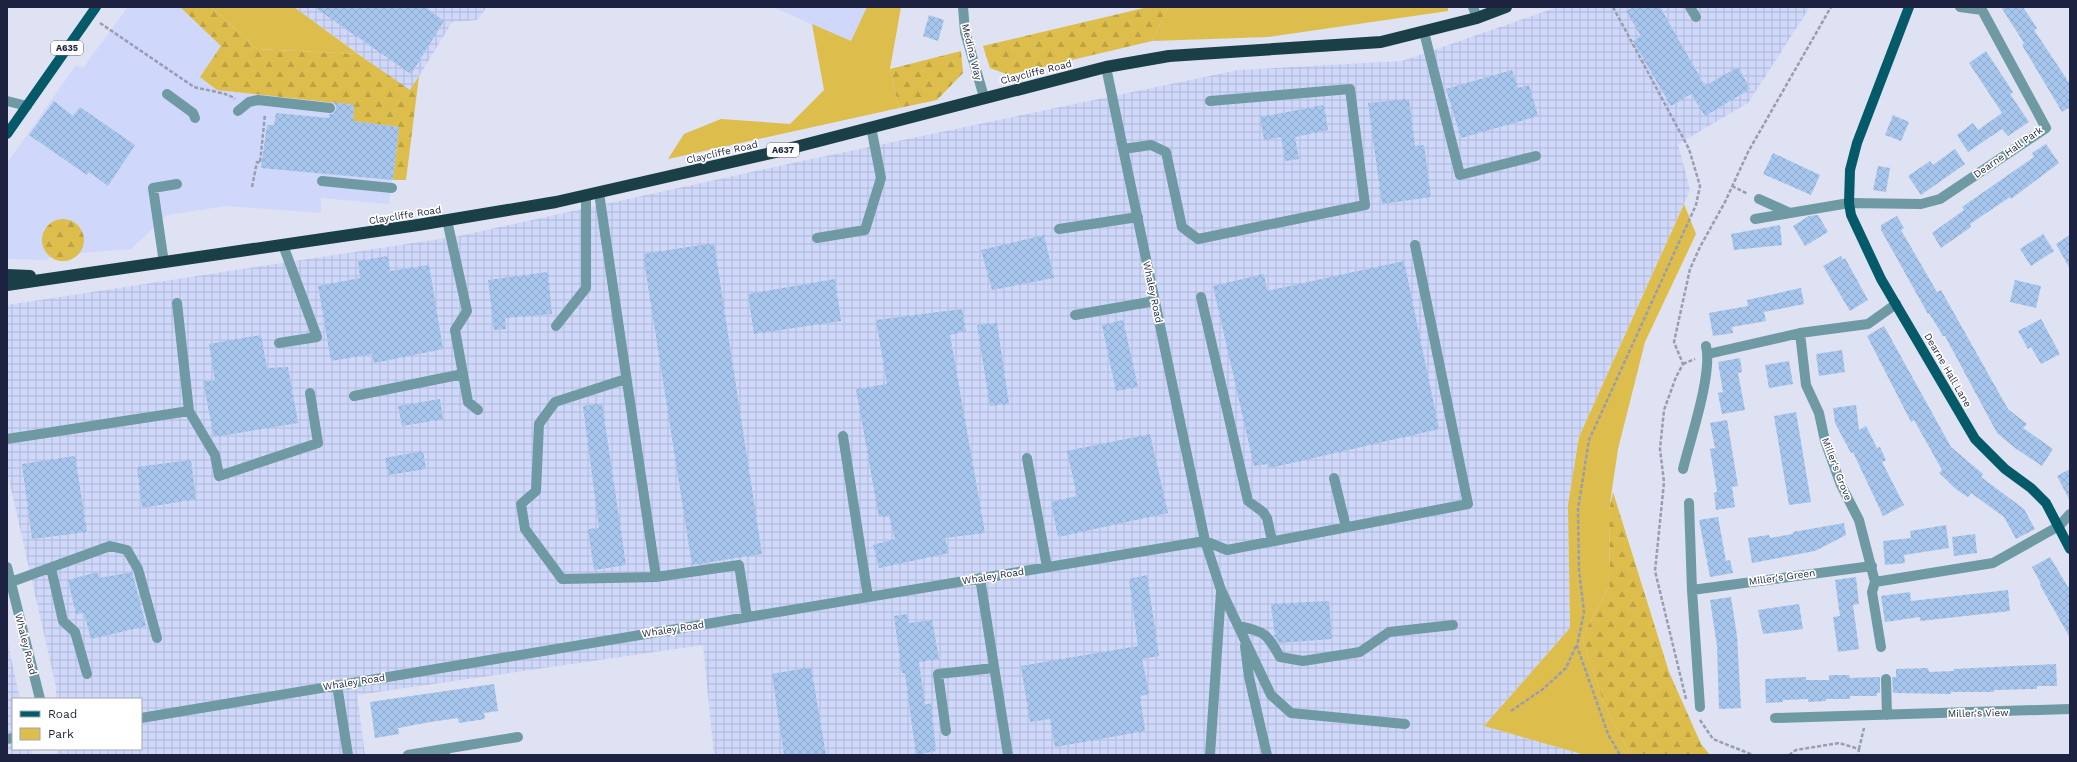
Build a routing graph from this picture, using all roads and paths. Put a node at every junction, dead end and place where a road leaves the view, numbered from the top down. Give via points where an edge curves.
1 (96, 7) edge
2 (963, 7) edge
3 (1506, 7) edge
4 (1613, 7) edge
5 (1690, 7) edge
6 (1909, 7) edge
7 (1960, 7) edge
8 (1475, 13) edge
9 (90, 16) junction
10 (1696, 17) dead end
11 (1424, 32) junction
12 (1106, 67) junction
13 (167, 94) dead end
14 (984, 98) junction
15 (1210, 100) dead end
16 (7, 101) edge
17 (26, 106) junction
18 (241, 108) junction
19 (330, 108) dead end
20 (195, 118) dead end
21 (871, 127) junction
22 (7, 134) edge
23 (1123, 149) junction
24 (1536, 156) dead end
25 (322, 181) dead end
26 (177, 184) dead end
27 (1732, 186) dead end
28 (252, 187) dead end
29 (392, 188) dead end
30 (599, 193) junction
31 (586, 196) junction
32 (1759, 199) joint
33 (1849, 203) junction
34 (1790, 213) junction
35 (1138, 217) junction
36 (447, 220) junction
37 (1755, 220) dead end
38 (1059, 229) dead end
39 (817, 238) dead end
40 (283, 245) junction
41 (1415, 245) dead end
42 (164, 263) junction
43 (7, 275) edge
44 (55, 277) junction
45 (7, 285) edge
46 (1201, 297) dead end
47 (1155, 301) junction
48 (177, 303) dead end
49 (1896, 304) junction
50 (1075, 315) dead end
51 (556, 326) dead end
52 (1800, 333) junction
53 (279, 343) dead end
54 (463, 374) junction
55 (626, 378) junction
56 (310, 393) dead end
57 (354, 396) dead end
58 (478, 410) dead end
59 (189, 411) junction
60 (843, 436) dead end
61 (7, 439) edge
62 (1027, 458) dead end
63 (1683, 470) dead end
64 (1334, 478) dead end
65 (1689, 503) dead end
66 (2070, 514) edge
67 (2059, 526) junction
68 (1346, 527) junction
69 (1206, 541) junction
70 (1272, 541) junction
71 (2070, 549) edge
72 (7, 566) edge
73 (1872, 566) junction
74 (1046, 567) junction
75 (51, 568) junction
76 (656, 577) junction
77 (980, 578) junction
78 (11, 582) junction
79 (1875, 582) junction
80 (1221, 590) junction
81 (1692, 590) junction
82 (868, 597) junction
83 (747, 617) junction
84 (1453, 625) dead end
85 (1238, 626) junction
86 (1243, 637) junction
87 (157, 638) dead end
88 (1577, 646) junction
89 (1881, 646) dead end
90 (994, 668) junction
91 (87, 674) dead end
92 (1886, 679) dead end
93 (337, 685) junction
94 (40, 698) edge
95 (1700, 706) dead end
96 (2070, 709) edge
97 (1511, 711) dead end
98 (1886, 715) junction
99 (1867, 716) junction
100 (142, 718) edge
101 (1776, 718) dead end
102 (1405, 724) dead end
103 (946, 732) dead end
104 (518, 737) dead end
105 (1859, 749) junction
106 (445, 752) edge
107 (348, 755) edge
108 (408, 755) edge
109 (1008, 755) edge
110 (1210, 755) edge
111 (1267, 755) edge
112 (1620, 755) edge
113 (1789, 755) edge
114 (1858, 755) edge

1 - 9 main road, A635
2 - 14 street, Medina Way via 965,32
3 - 8 highway, Claycliffe Road / A637
4 - 88 path via 1689,149 1700,186 1696,205 1589,440 1578,509 1579,570 1584,612
5 - 10 street
6 - 33 main road, Dearne Hall Lane via 1857,143 1850,170
7 - 33 street, Dearne Hall Park via 1982,10 2046,128 1940,199 1921,204
8 - 11 highway, Claycliffe Road / A637
9 - 17 main road, A635
9 - 18 path via 194,87 230,95
11 - 12 highway, Claycliffe Road / A637 via 1381,42 1168,56
11 - 24 street via 1460,175
12 - 14 highway, Claycliffe Road / A637
12 - 23 street, Whaley Road
13 - 20 street via 193,113
14 - 21 highway, Claycliffe Road / A637
15 - 23 street via 1350,89 1365,205 1198,239 1182,227 1166,152 1151,146
16 - 17 street
17 - 22 main road, A635
18 - 19 street via 258,100
18 - 28 path via 252,113 266,114 260,163 257,162
21 - 30 highway, Claycliffe Road / A637
21 - 39 street via 881,178 864,230
23 - 35 street, Whaley Road
25 - 29 street
26 - 42 street via 153,188
27 - 32 path
30 - 31 highway, Claycliffe Road / A637
30 - 55 street
31 - 36 highway, Claycliffe Road / A637
31 - 51 street via 586,288
32 - 34 street
33 - 34 street
33 - 49 main road, Dearne Hall Lane via 1851,215 1868,253
34 - 37 street
35 - 38 street
35 - 47 street, Whaley Road
36 - 40 highway, Claycliffe Road / A637
36 - 54 street via 467,311 455,330
40 - 42 highway, Claycliffe Road / A637
40 - 53 street via 317,337
41 - 68 street via 1468,504
42 - 44 highway, Claycliffe Road / A637
43 - 44 highway, Claycliffe Road / A637
44 - 45 highway, Claycliffe Road / A637
46 - 70 street via 1248,501 1267,518
47 - 50 street
47 - 69 street, Whaley Road
48 - 59 street
49 - 52 street via 1868,324
49 - 67 main road, Dearne Hall Lane via 1974,439 2046,503
52 - 63 street via 1707,350 1707,372
52 - 73 street, Miller's Grove via 1806,385 1819,413 1824,441 1841,485 1859,520
54 - 57 street
54 - 58 street via 468,402
55 - 76 street
55 - 76 street via 555,402 539,424 536,491 521,504 525,529 562,579
56 - 59 street via 318,443 219,476 215,455
59 - 61 street
60 - 82 street
62 - 74 street
64 - 68 street
65 - 81 street
66 - 67 street
67 - 71 main road, Dearne Hall Lane
67 - 79 street via 1993,563
68 - 70 street
69 - 70 street via 1227,550
69 - 74 street, Whaley Road
69 - 80 street, Whaley Road
72 - 78 street, Whaley Road
73 - 79 street, Miller's Grove
73 - 81 street, Miller's Green
74 - 77 street, Whaley Road
75 - 78 street
75 - 87 street via 110,546 127,550 138,569
75 - 91 street via 64,621 76,632
76 - 83 street via 739,565
77 - 82 street, Whaley Road
77 - 90 street
78 - 94 street, Whaley Road
79 - 89 street, Miller's Grove via 1872,592
80 - 85 street
80 - 110 street
81 - 95 street
82 - 83 street, Whaley Road
83 - 93 street, Whaley Road
84 - 85 street via 1389,632 1360,652 1303,661 1280,658 1268,636 1254,628
85 - 86 street
86 - 102 street via 1271,695 1292,713
86 - 111 street via 1249,677
88 - 97 path via 1566,668 1543,689
88 - 112 path via 1608,734
90 - 103 street via 938,674
90 - 109 street
92 - 98 street
93 - 100 street, Whaley Road
93 - 107 street
96 - 98 street, Miller's View
98 - 99 street, Miller's View
99 - 101 street, Miller's View
99 - 105 path
104 - 106 street
105 - 113 path via 1839,742 1796,750
105 - 114 path
106 - 108 street

